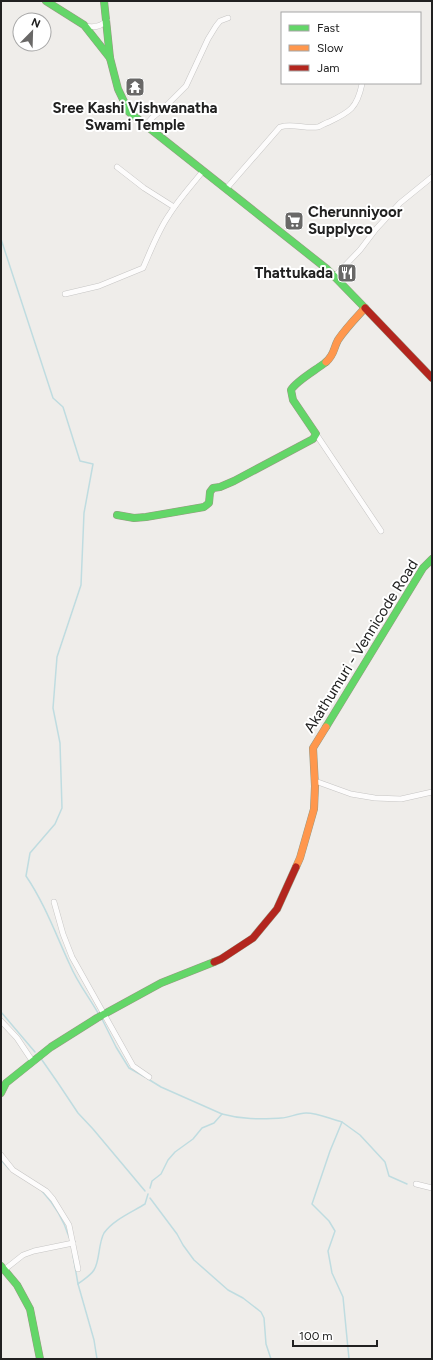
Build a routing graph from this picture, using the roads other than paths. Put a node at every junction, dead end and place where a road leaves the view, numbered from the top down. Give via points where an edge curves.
1 (46, 1) edge
2 (104, 1) edge
3 (228, 18) dead end
4 (107, 20) junction
5 (84, 25) junction
6 (110, 58) junction
7 (362, 84) dead end
8 (146, 125) junction
9 (118, 167) dead end
10 (203, 171) junction
11 (432, 177) edge
12 (226, 189) junction
13 (174, 207) junction
14 (334, 277) junction
15 (65, 294) dead end
16 (365, 308) junction
17 (432, 378) edge
18 (316, 434) junction
19 (117, 515) dead end
20 (381, 531) dead end
21 (432, 559) edge
22 (315, 781) junction
23 (432, 792) edge
24 (54, 902) dead end
25 (104, 1014) junction
26 (1, 1021) edge
27 (33, 1062) junction
28 (149, 1076) dead end
29 (1, 1093) edge
30 (1, 1155) edge
31 (416, 1184) dead end
32 (432, 1188) edge
33 (73, 1243) junction
34 (3, 1268) edge
35 (78, 1269) dead end
36 (40, 1359) edge

1 - 5 street
2 - 4 street
3 - 8 street via 216,26 186,86
4 - 5 street via 101,26
4 - 6 street
5 - 6 street
6 - 8 street via 118,89 129,112
7 - 12 street via 356,103 340,117 318,127 280,127
8 - 10 street
9 - 13 street
10 - 12 street
10 - 13 street
11 - 14 street via 400,203
12 - 14 street
13 - 15 street via 143,268 98,286
14 - 16 street
16 - 17 street
16 - 18 street via 337,342 332,356 291,390 293,400
18 - 19 street via 314,439 306,444 234,481 213,488 209,503 204,507 146,517
18 - 20 street
21 - 22 street, Akathumuri - Vennicode Road via 423,568 313,748
22 - 23 street via 351,794 375,798 401,799
22 - 25 street, Akathumuri - Vennicode Road via 314,809 300,858 277,909 253,938 221,959 161,983
24 - 25 street via 72,958
25 - 27 street, Akathumuri - Vennicode Road via 51,1046
25 - 28 street via 133,1066
26 - 27 street
27 - 29 street, Akathumuri - Vennicode Road via 6,1083
30 - 33 street via 13,1170 46,1190 68,1226
31 - 32 street
33 - 34 street via 34,1251
33 - 35 street
34 - 36 street via 17,1285 30,1309

